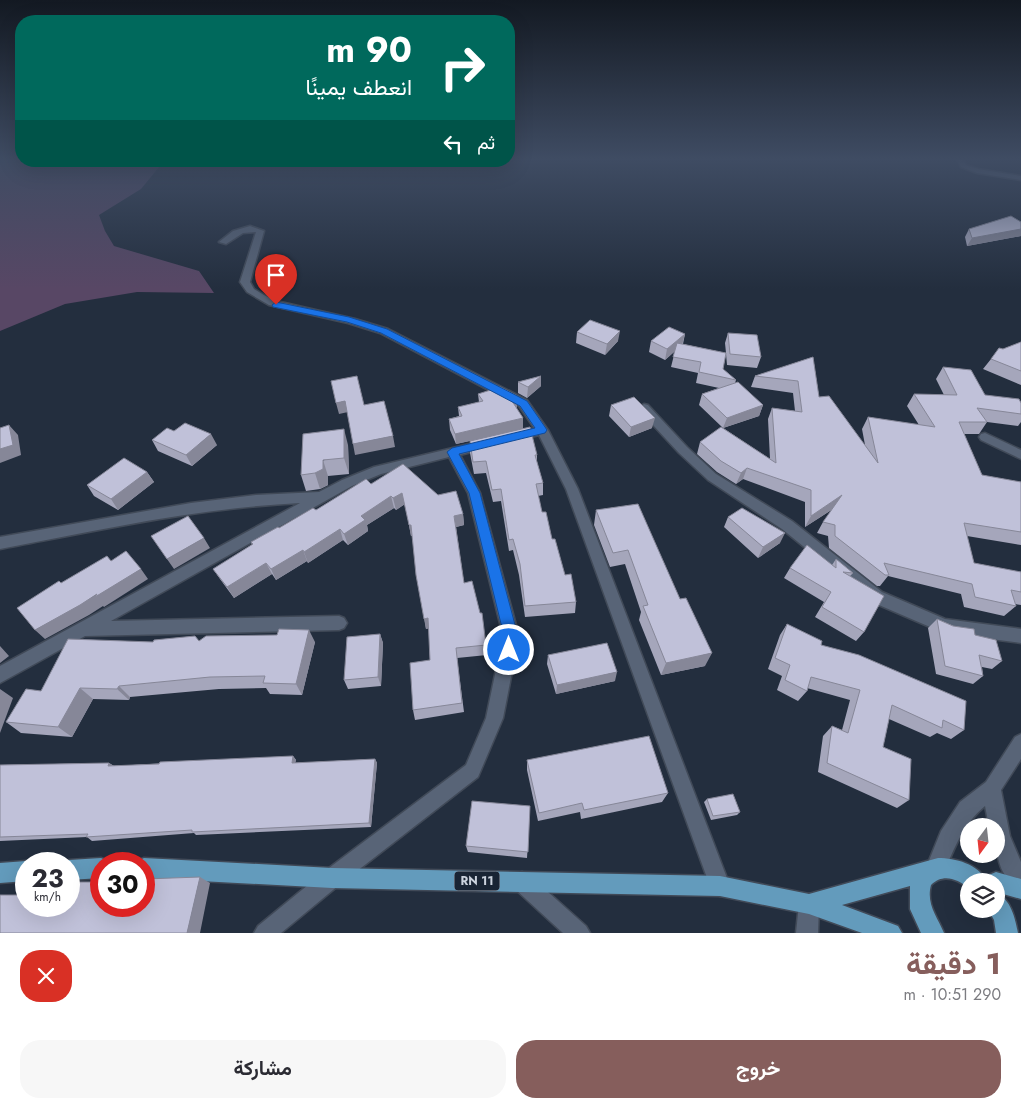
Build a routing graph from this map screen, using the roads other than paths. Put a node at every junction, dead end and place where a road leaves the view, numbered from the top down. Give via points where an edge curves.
1 (223, 242) dead end
2 (638, 401) edge
3 (542, 430) junction
4 (984, 437) dead end
5 (452, 452) junction
6 (1021, 455) edge
7 (322, 496) junction
8 (0, 542) edge
9 (339, 623) dead end
10 (80, 629) junction
11 (1021, 636) edge
12 (0, 675) edge
13 (1021, 743) edge
14 (992, 788) junction
15 (155, 869) edge
16 (935, 869) junction
17 (15, 872) edge
18 (0, 873) edge
19 (961, 873) edge
20 (332, 878) junction
21 (1021, 878) edge
22 (522, 882) junction
23 (1005, 885) edge
24 (720, 886) junction
25 (1021, 889) edge
26 (809, 904) junction
27 (1004, 918) edge
28 (266, 933) edge
29 (579, 933) edge
30 (807, 933) edge
31 (891, 933) edge
32 (933, 933) edge
33 (1007, 933) edge

1 - 3 street via 231,234 246,228 260,231 245,282 254,293 276,305 360,322 384,331 523,403
2 - 11 street via 712,477 787,525 877,597 944,626
3 - 5 street
3 - 24 street via 572,489
4 - 6 street
5 - 7 street via 378,470
5 - 20 street via 474,493 511,636 494,718 472,771
7 - 8 street via 191,508
7 - 10 street
9 - 10 street
10 - 12 street
13 - 14 street
14 - 16 street via 967,809 948,838
14 - 21 street via 1006,852
15 - 20 main road, RN 11
16 - 19 main road via 950,868
16 - 26 main road, RN 11
16 - 32 main road via 926,873 920,884 918,900
17 - 18 main road
20 - 22 main road, RN 11
20 - 28 street
22 - 24 main road, RN 11
22 - 29 street
23 - 25 main road
24 - 26 main road, RN 11
26 - 30 street
26 - 31 main road, RN 11
27 - 33 main road

